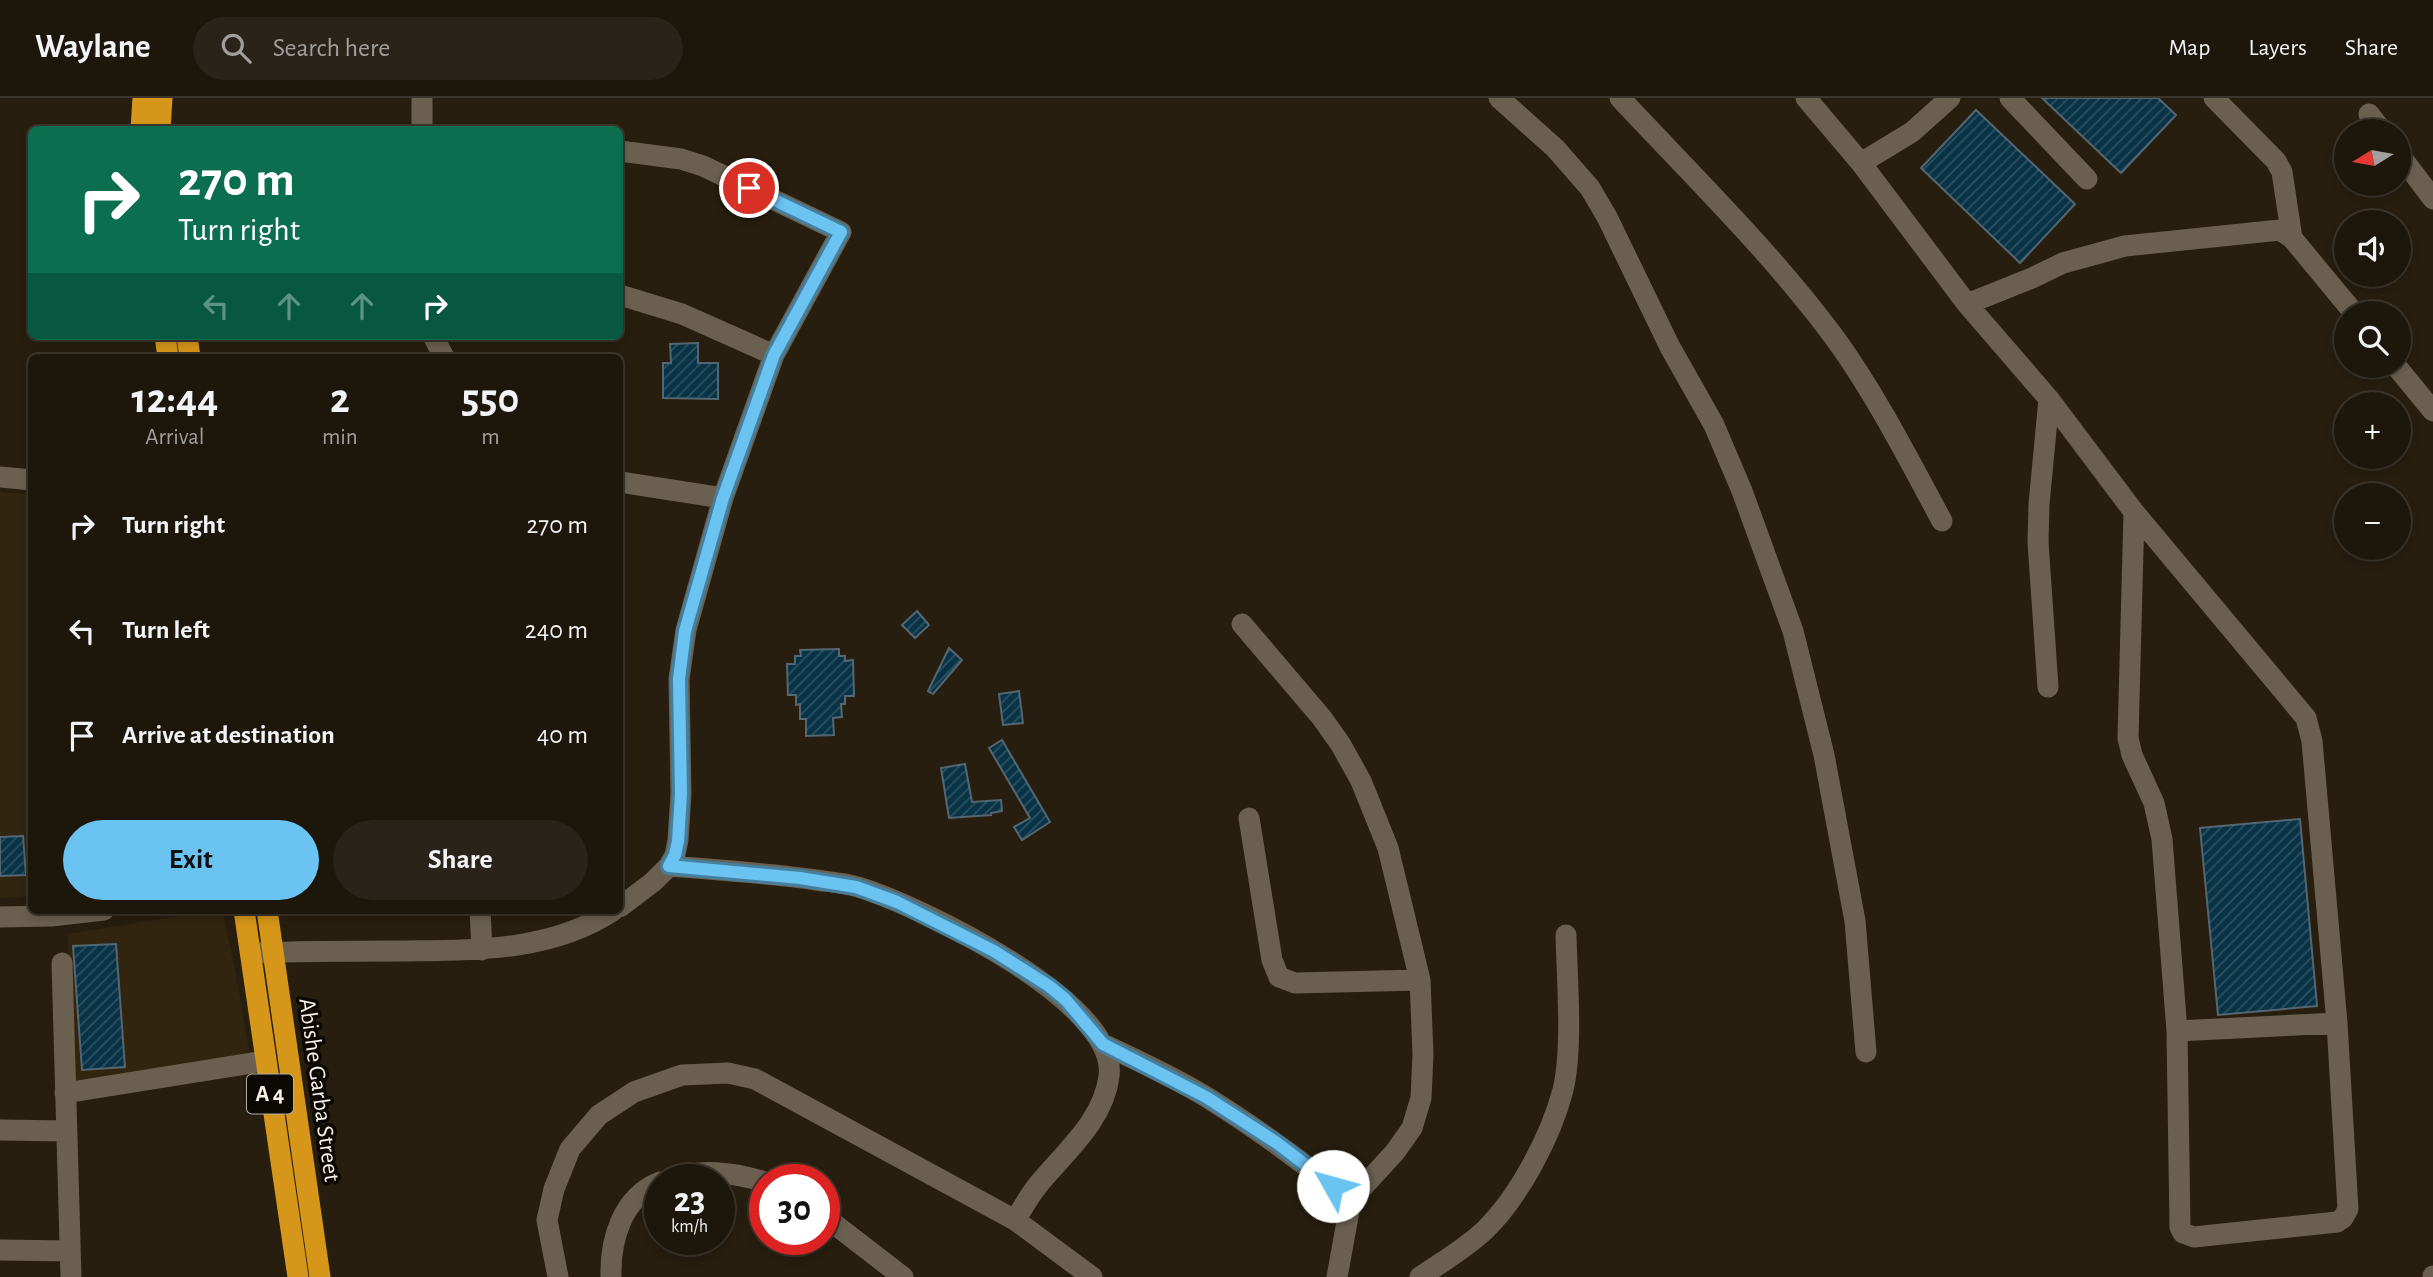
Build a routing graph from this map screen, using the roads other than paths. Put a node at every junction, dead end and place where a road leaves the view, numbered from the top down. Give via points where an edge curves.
1 (143, 98) edge
2 (162, 98) edge
3 (422, 98) edge
4 (1499, 98) edge
5 (1620, 98) edge
6 (1806, 98) edge
7 (1950, 98) edge
8 (2010, 98) edge
9 (2214, 98) edge
10 (2369, 114) dead end
11 (2373, 119) edge
12 (141, 126) edge
13 (160, 126) edge
14 (422, 126) edge
15 (623, 150) edge
16 (1861, 163) junction
17 (2412, 171) edge
18 (2087, 179) dead end
19 (2433, 199) edge
20 (2292, 238) junction
21 (623, 296) edge
22 (2344, 301) edge
23 (1966, 304) junction
24 (774, 355) junction
25 (2406, 378) edge
26 (2049, 399) junction
27 (2433, 411) edge
28 (0, 477) edge
29 (28, 480) edge
30 (623, 482) edge
31 (723, 498) junction
32 (2134, 512) junction
33 (1942, 521) dead end
34 (1242, 624) dead end
35 (2048, 687) dead end
36 (1249, 818) dead end
37 (669, 866) junction
38 (623, 905) edge
39 (69, 914) edge
40 (244, 914) edge
41 (267, 914) edge
42 (480, 914) edge
43 (607, 914) edge
44 (0, 917) edge
45 (1566, 935) dead end
46 (482, 950) junction
47 (272, 952) junction
48 (249, 953) junction
49 (62, 963) dead end
50 (1420, 981) junction
51 (2337, 1023) junction
52 (2177, 1031) junction
53 (1103, 1044) junction
54 (1866, 1052) dead end
55 (264, 1061) junction
56 (65, 1093) junction
57 (0, 1130) edge
58 (66, 1130) junction
59 (644, 1193) edge
60 (1351, 1200) junction
61 (1015, 1220) junction
62 (840, 1228) edge
63 (0, 1250) edge
64 (70, 1251) junction
65 (71, 1277) edge
66 (298, 1277) edge
67 (320, 1277) edge
68 (558, 1277) edge
69 (611, 1277) edge
70 (903, 1277) edge
71 (1092, 1277) edge
72 (1337, 1277) edge
73 (1420, 1277) edge

1 - 12 highway
2 - 13 highway
3 - 14 street
4 - 54 street via 1590,188 1714,425 1742,491 1793,631 1824,755 1854,921
5 - 33 street via 1787,279 1837,342
6 - 16 street
7 - 16 street via 1912,132
8 - 18 street
9 - 20 street via 2276,161 2282,172
10 - 11 street
15 - 24 street via 704,166 841,232
16 - 23 street
17 - 19 street
20 - 22 street
20 - 23 street via 2280,230 2125,246 2063,263
21 - 24 street via 682,314
23 - 26 street
24 - 31 street
25 - 27 street
26 - 32 street
26 - 35 street via 2038,542
28 - 29 street
30 - 31 street
31 - 37 street via 680,663 680,819
32 - 51 street via 2306,718 2312,741
32 - 52 street via 2128,738 2154,803 2162,839
34 - 50 street via 1322,718 1361,781 1388,848
36 - 50 street via 1272,960 1279,977 1295,984
37 - 38 street
37 - 53 street via 800,878 856,887 897,902 994,951 1049,986
39 - 44 street
40 - 48 highway, Abishe Garba Street / A 4
41 - 47 highway, Abishe Garba Street / A 4
42 - 46 street
43 - 46 street via 551,939
45 - 73 street via 1567,1049 1563,1089 1549,1131 1515,1194 1485,1229
46 - 47 street
47 - 48 street
47 - 67 highway, Abishe Garba Street / A 4
48 - 55 highway, Abishe Garba Street / A 4
49 - 56 street
50 - 60 street via 1422,1087 1412,1128
51 - 52 street
51 - 52 street via 2348,1209 2343,1218 2194,1237 2180,1227
53 - 60 street via 1206,1097 1277,1143
53 - 61 street via 1110,1074 1101,1103
55 - 56 street
55 - 66 highway, Abishe Garba Street / A 4
56 - 58 street
57 - 58 street
58 - 64 street
59 - 69 street via 623,1215 614,1237
60 - 72 street
61 - 68 street via 755,1079 728,1073 682,1075 635,1092 599,1115 570,1149 547,1220
61 - 71 street
62 - 70 street
63 - 64 street
64 - 65 street

